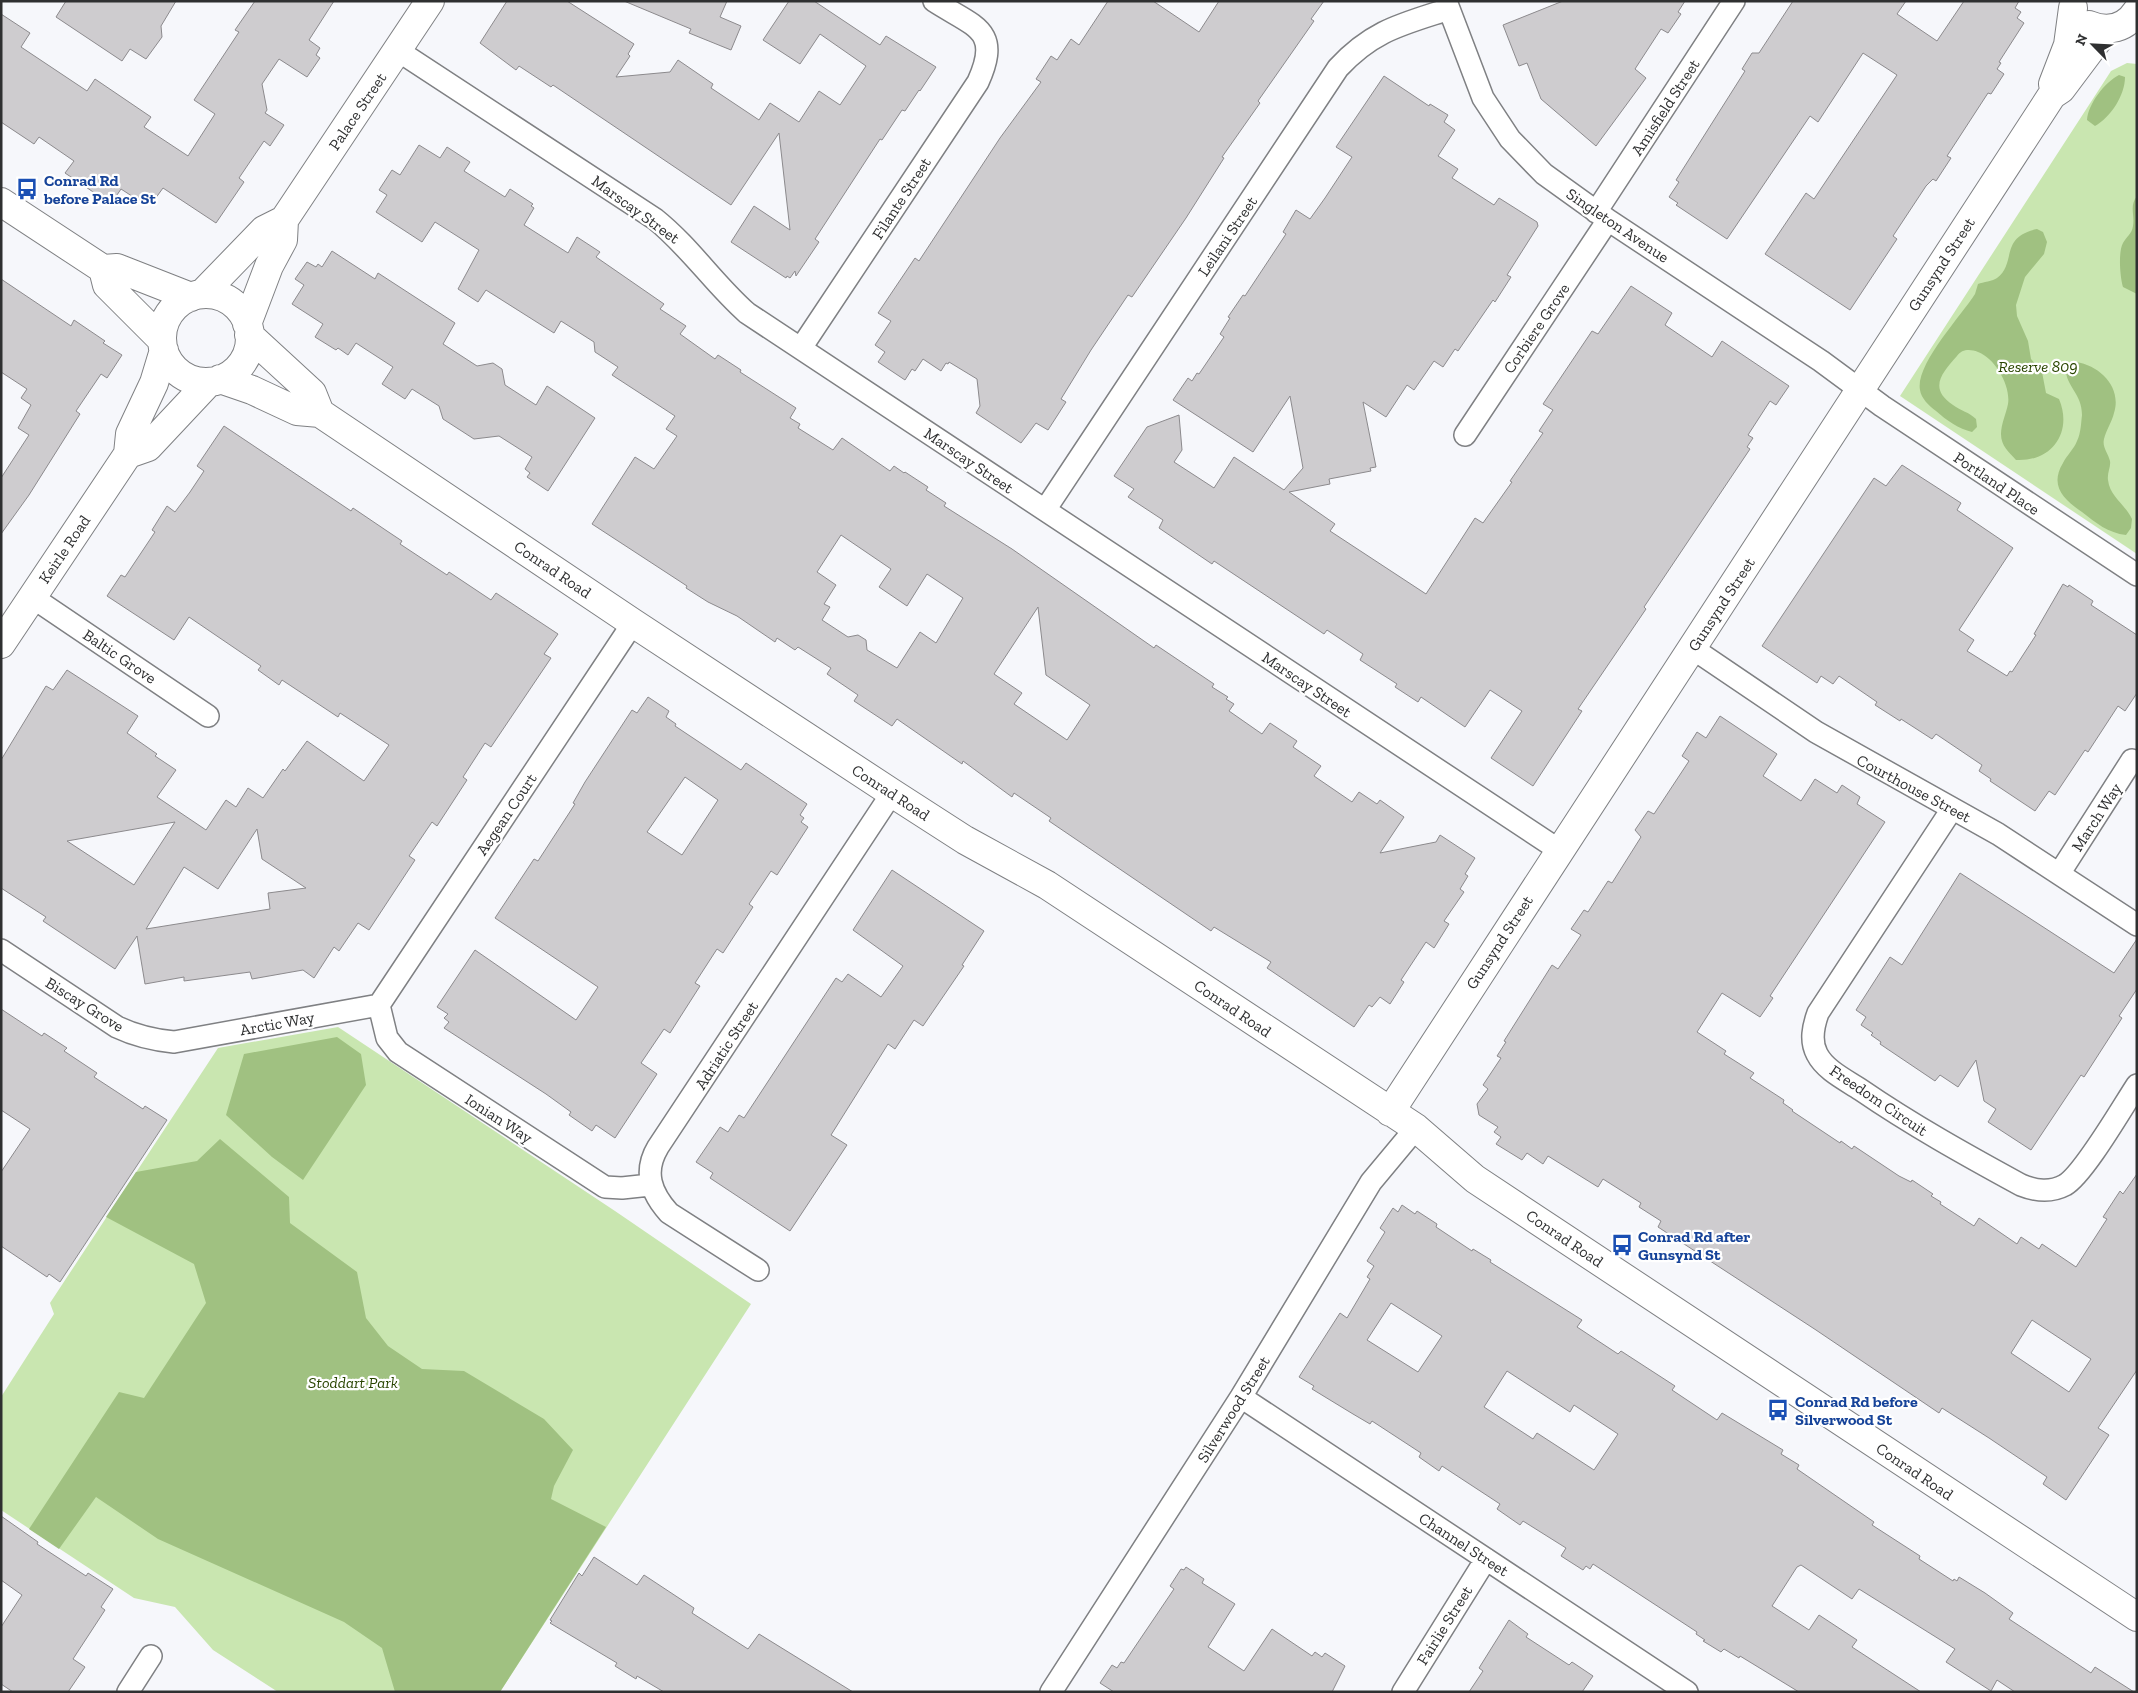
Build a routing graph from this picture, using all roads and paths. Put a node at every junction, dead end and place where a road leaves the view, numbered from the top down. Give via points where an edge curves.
1 (430, 1) edge
2 (934, 1) edge
3 (1734, 1) edge
4 (2072, 4) edge
5 (1447, 5) edge
6 (2124, 25) edge
7 (397, 50) junction
8 (2052, 95) junction
9 (1, 202) edge
10 (1602, 216) junction
11 (284, 220) junction
12 (102, 269) junction
13 (196, 296) junction
14 (248, 329) junction
15 (163, 345) junction
16 (801, 348) junction
17 (214, 381) junction
18 (1859, 389) junction
19 (320, 413) junction
20 (1465, 436) dead end
21 (128, 454) junction
22 (1045, 510) junction
23 (2137, 575) edge
24 (32, 597) junction
25 (633, 623) junction
26 (1, 644) edge
27 (1692, 648) junction
28 (208, 716) dead end
29 (2132, 760) dead end
30 (892, 793) junction
31 (1952, 809) junction
32 (1558, 850) junction
33 (2059, 874) junction
34 (2137, 925) edge
35 (1, 950) edge
36 (379, 1005) junction
37 (174, 1042) joint
38 (2137, 1085) edge
39 (1390, 1112) junction
40 (1416, 1128) junction
41 (650, 1185) junction
42 (758, 1270) dead end
43 (1241, 1397) junction
44 (1486, 1559) junction
45 (2137, 1617) edge
46 (151, 1656) dead end
47 (128, 1692) edge
48 (1052, 1692) edge
49 (1402, 1692) edge
50 (1688, 1692) edge

1 - 7 street, Palace Street
2 - 16 street, Filante Street via 992,41 987,61 978,82
3 - 10 street, Amisfield Street
4 - 6 street via 2086,24
4 - 8 street, Gunsynd Street via 2068,45
5 - 10 street, Singleton Avenue via 1483,98 1510,140 1544,174
5 - 22 street, Leilani Street via 1383,31 1352,52 1338,68
6 - 8 street, Gunsynd Street
7 - 11 street, Palace Street
7 - 16 street, Marscay Street via 655,219 692,253 725,294 747,313
8 - 18 street, Gunsynd Street
9 - 12 street
10 - 18 street, Singleton Avenue
10 - 20 street, Corbiere Grove
11 - 13 street, Palace Street via 264,230
11 - 14 street, Palace Street via 283,240 269,266
12 - 13 street via 117,268
12 - 15 street via 106,285
13 - 14 street via 224,298 242,313
13 - 15 street via 181,302 166,318
14 - 17 street via 249,346 238,367
14 - 19 street via 312,393
15 - 17 street via 176,370 197,381
15 - 21 street, Keirle Road via 154,383 130,434
16 - 22 street, Marscay Street
17 - 19 street, Conrad Road via 252,390 297,411
17 - 21 street via 148,447
18 - 23 street, Portland Place
18 - 27 street, Gunsynd Street
19 - 25 street, Conrad Road
21 - 24 street, Keirle Road
22 - 32 street, Marscay Street
24 - 26 street, Keirle Road
24 - 28 street, Baltic Grove
25 - 30 street, Conrad Road
25 - 36 street, Aegean Court
27 - 31 street, Courthouse Street via 1816,732
27 - 32 street, Gunsynd Street
29 - 33 street, March Way
30 - 39 street, Conrad Road via 965,840 1046,884
30 - 41 street, Adriatic Street via 658,1147 651,1164
31 - 33 street, Courthouse Street via 1998,834
31 - 38 street, Freedom Circuit via 1818,1014 1813,1038 1816,1053 1834,1072 1905,1120 2021,1185 2040,1190 2055,1189 2073,1179
32 - 39 street, Gunsynd Street
33 - 34 street, Courthouse Street
35 - 37 street, Biscay Grove via 117,1027 135,1036
36 - 37 street, Arctic Way
36 - 41 street, Ionian Way via 387,1038 398,1052 605,1187
39 - 40 street, Conrad Road
40 - 43 street, Silverwood Street via 1371,1182
40 - 45 street, Conrad Road via 1475,1180
41 - 42 street via 669,1213
43 - 44 street, Channel Street
43 - 48 street, Silverwood Street
44 - 49 street, Fairlie Street
44 - 50 street, Channel Street
46 - 47 street

